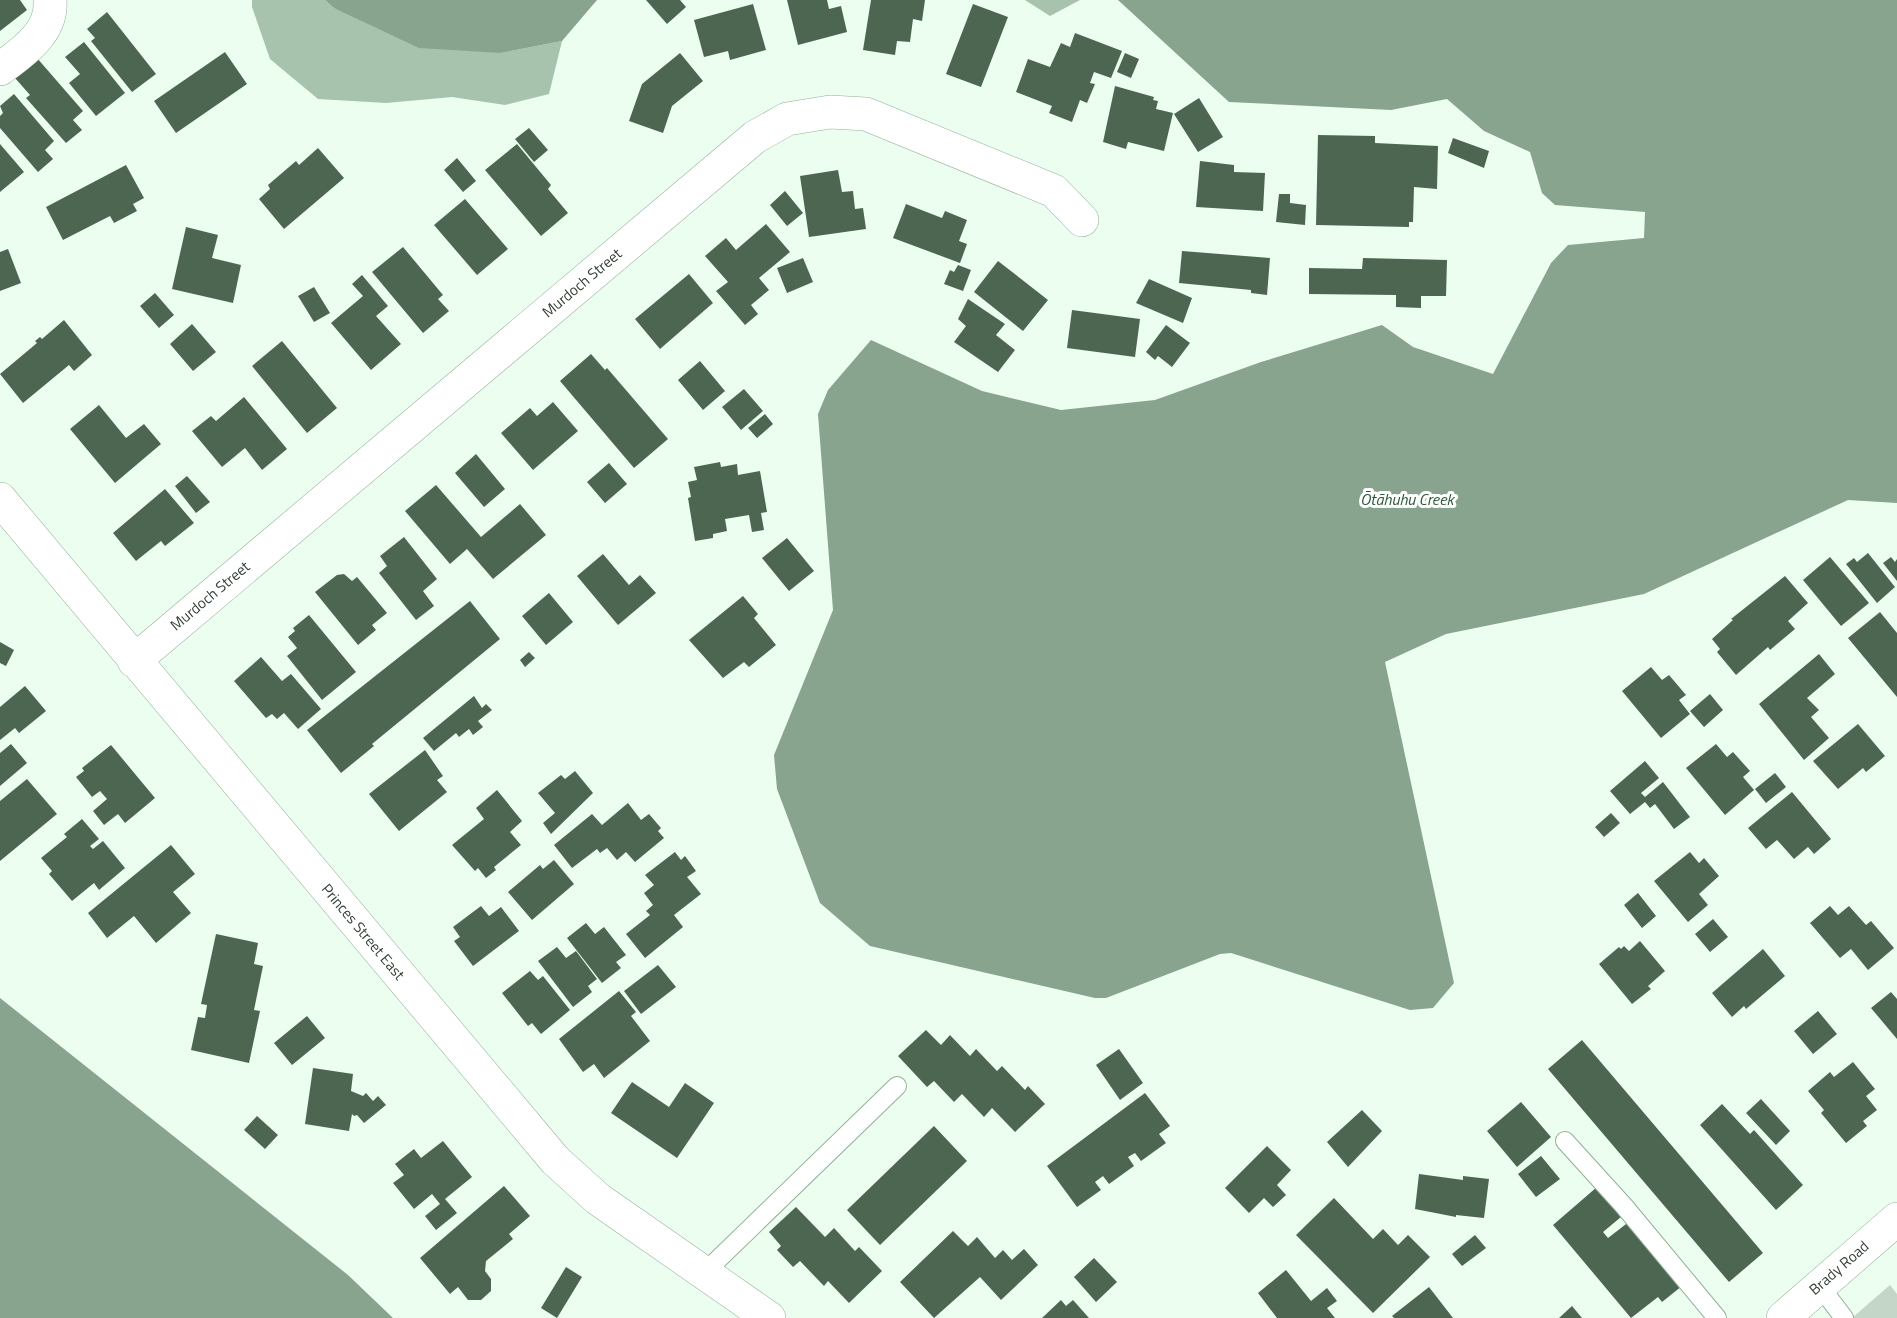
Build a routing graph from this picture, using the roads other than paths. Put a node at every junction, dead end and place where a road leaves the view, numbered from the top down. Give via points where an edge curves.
1 (50, 0) edge
2 (0, 69) edge
3 (1082, 220) dead end
4 (0, 499) edge
5 (134, 661) junction
6 (897, 1086) dead end
7 (1565, 1141) dead end
8 (1897, 1219) edge
9 (704, 1273) junction
10 (1819, 1285) junction
11 (769, 1318) edge
12 (1717, 1318) edge
13 (1783, 1318) edge
14 (1844, 1318) edge

1 - 2 street via 49,15 39,35
3 - 5 street, Murdoch Street via 1054,191 866,114 830,112 787,119 755,137
4 - 5 street, Princes Street East
5 - 9 street, Princes Street East via 555,1160 598,1199
6 - 9 lane
7 - 12 lane
8 - 10 street, Brady Road
9 - 11 street, Princes Street East
10 - 13 street, Brady Road
10 - 14 lane

